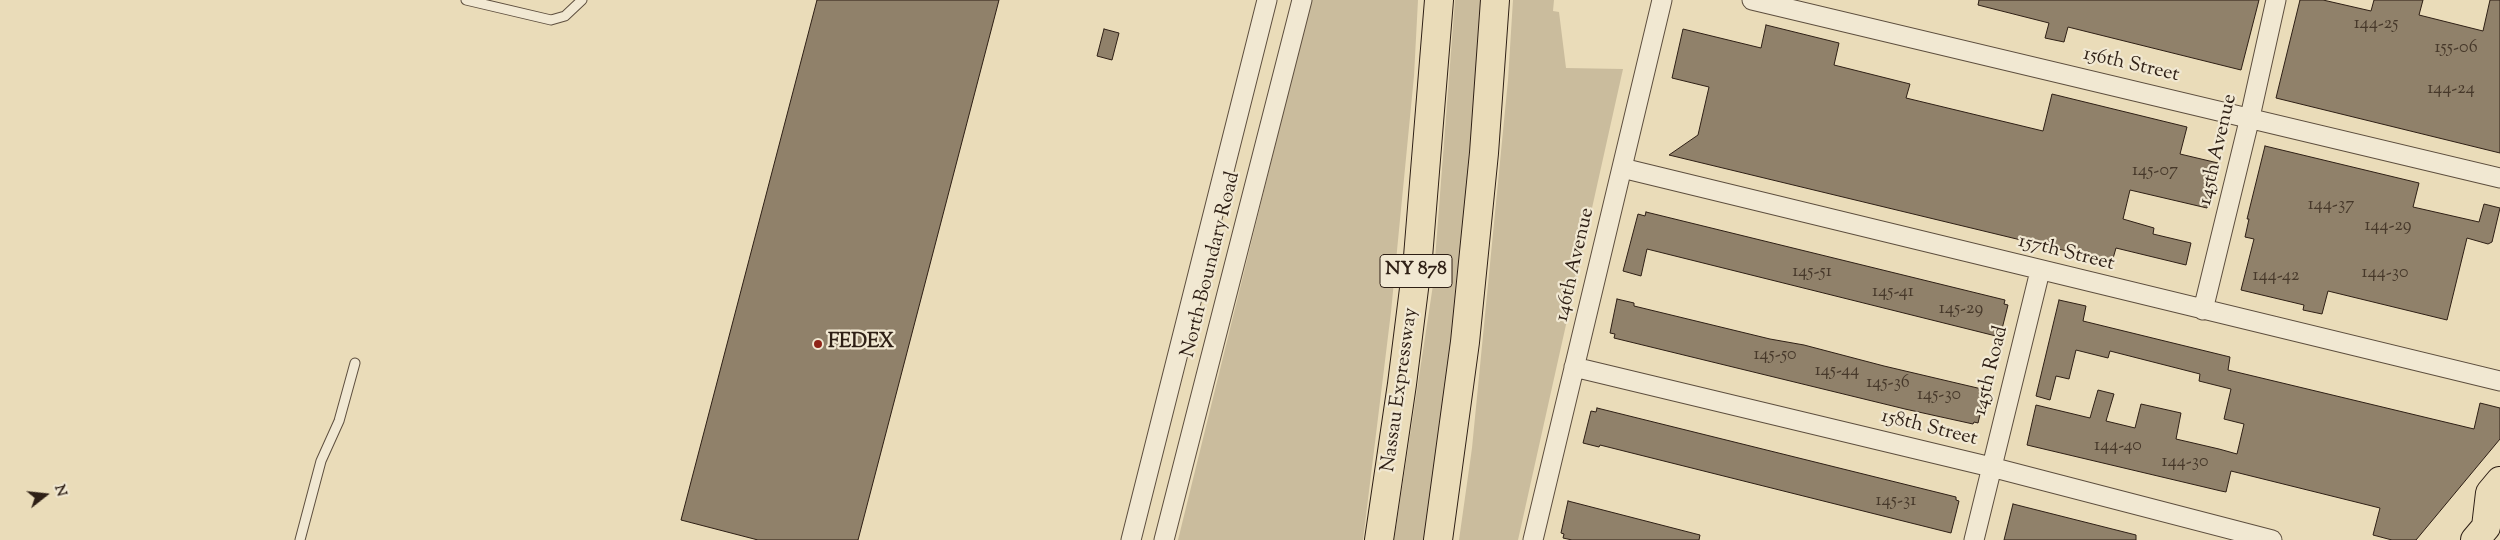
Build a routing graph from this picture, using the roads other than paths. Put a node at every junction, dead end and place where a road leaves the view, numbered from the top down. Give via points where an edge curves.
1 (466, 0) edge
2 (582, 0) edge
3 (1267, 0) edge
4 (1302, 0) edge
5 (1439, 0) edge
6 (1495, 0) edge
7 (1662, 0) edge
8 (1752, 0) edge
9 (2276, 0) edge
10 (2250, 117) junction
11 (1622, 168) junction
12 (2500, 178) edge
13 (2040, 270) junction
14 (2203, 310) junction
15 (355, 363) dead end
16 (1574, 367) junction
17 (2500, 381) edge
18 (1992, 467) junction
19 (2500, 481) edge
20 (2487, 530) edge
21 (300, 540) edge
22 (1131, 540) edge
23 (1164, 540) edge
24 (1379, 540) edge
25 (1438, 540) edge
26 (1533, 540) edge
27 (1974, 540) edge
28 (2272, 540) edge

1 - 2 lane via 551,20 565,16
3 - 22 street, North Boundary Road
4 - 23 street, North Boundary Road
5 - 24 main road, Nassau Expressway / NY 878 via 1418,257
6 - 25 main road, NY 878 via 1466,333
7 - 11 street, 146th Avenue
8 - 10 street, 156th Street
9 - 10 street, 145th Avenue
10 - 12 street, 156th Street
10 - 14 street, 145th Avenue
11 - 13 street, 157th Street
11 - 16 street, 146th Avenue
13 - 14 street, 157th Street
13 - 18 street, 145th Road
14 - 17 street, 157th Street
15 - 21 lane via 339,421 321,461
16 - 18 street, 158th Street
16 - 26 street, 146th Avenue
18 - 27 street, 145th Road
18 - 28 street, 158th Street
19 - 20 main road via 2490,493

